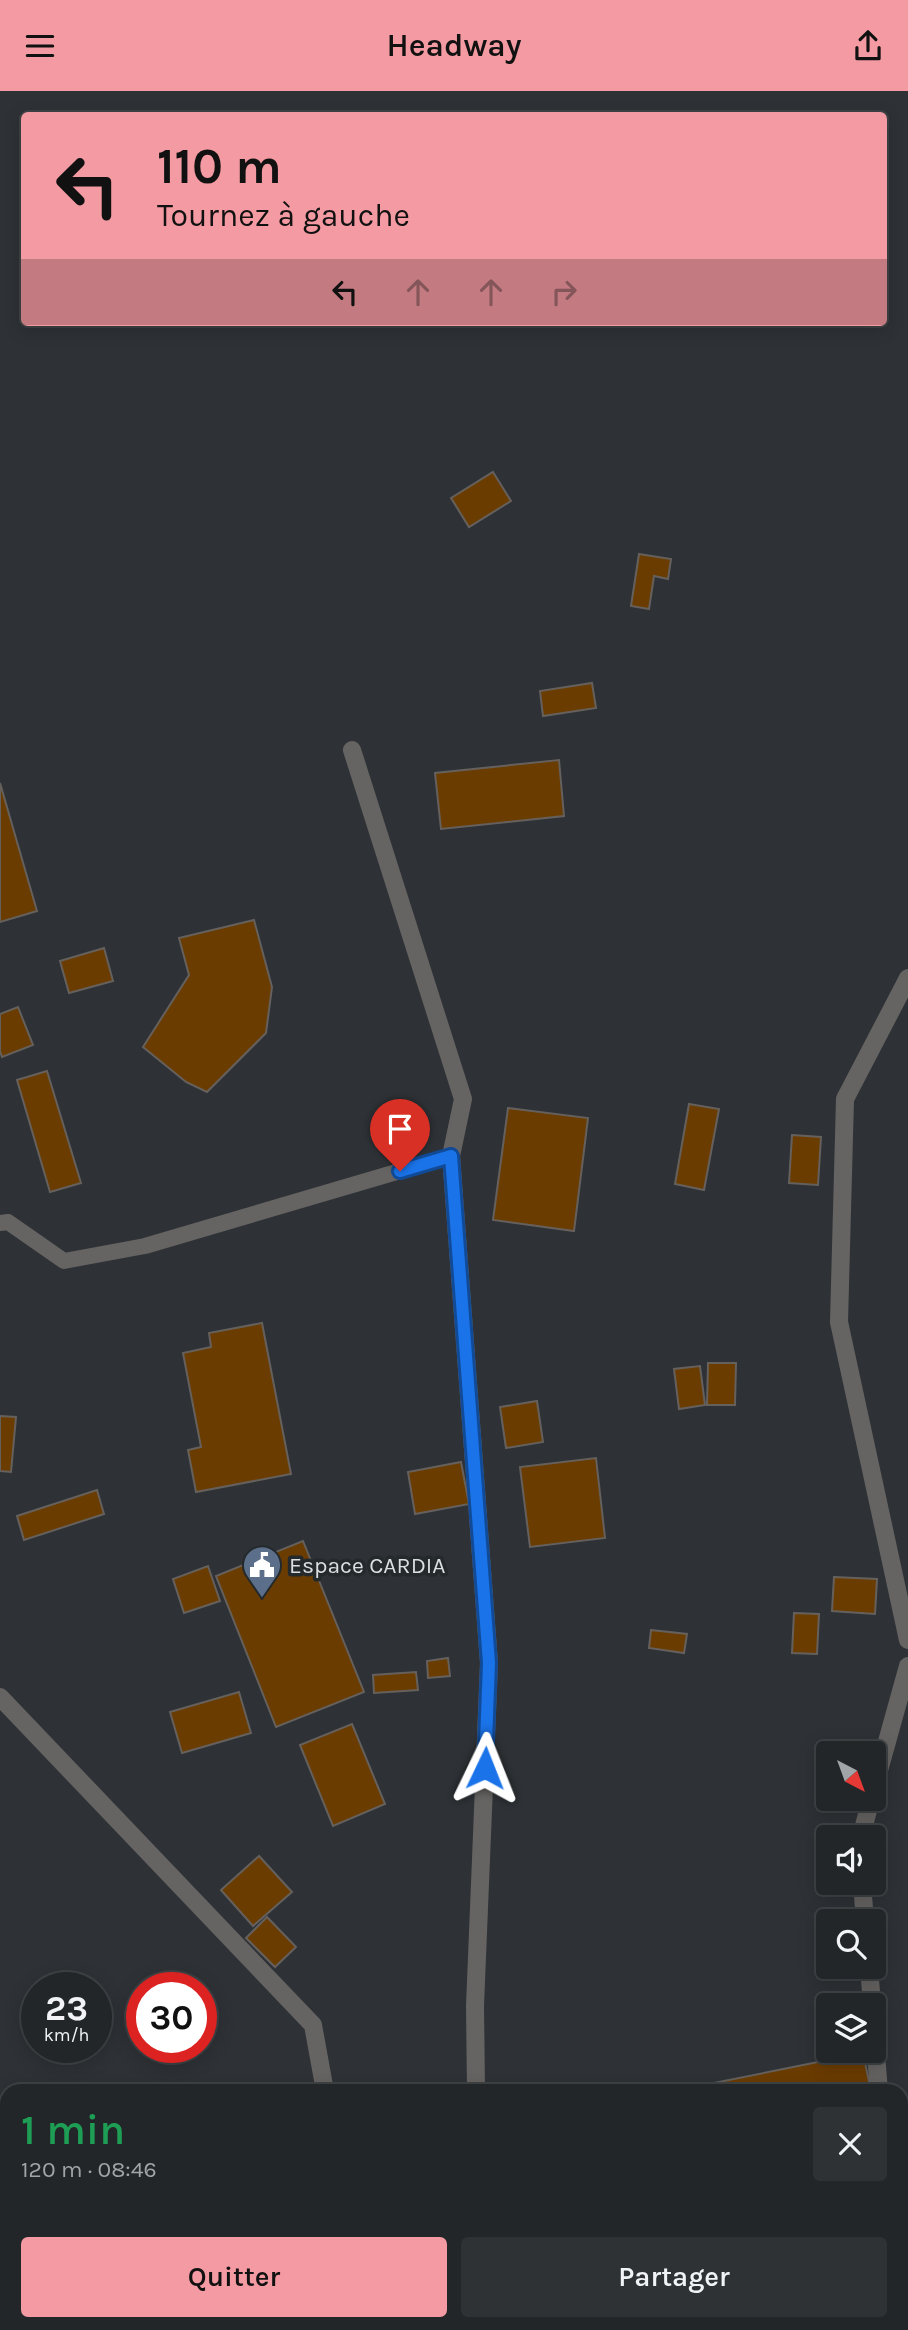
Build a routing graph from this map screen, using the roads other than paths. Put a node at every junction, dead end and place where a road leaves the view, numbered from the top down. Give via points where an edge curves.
1 (352, 750) dead end
2 (908, 978) edge
3 (451, 1156) junction
4 (0, 1223) edge
5 (908, 1640) edge
6 (908, 1666) edge
7 (0, 1697) edge
8 (886, 1745) edge
9 (877, 2063) edge
10 (324, 2084) edge
11 (476, 2084) edge
12 (878, 2084) edge

1 - 3 street via 463,1100
2 - 5 street via 845,1099 839,1322
3 - 4 lane via 145,1246 64,1261 8,1222
3 - 11 street via 489,1663
6 - 8 street
7 - 10 street via 313,2025
9 - 12 street

